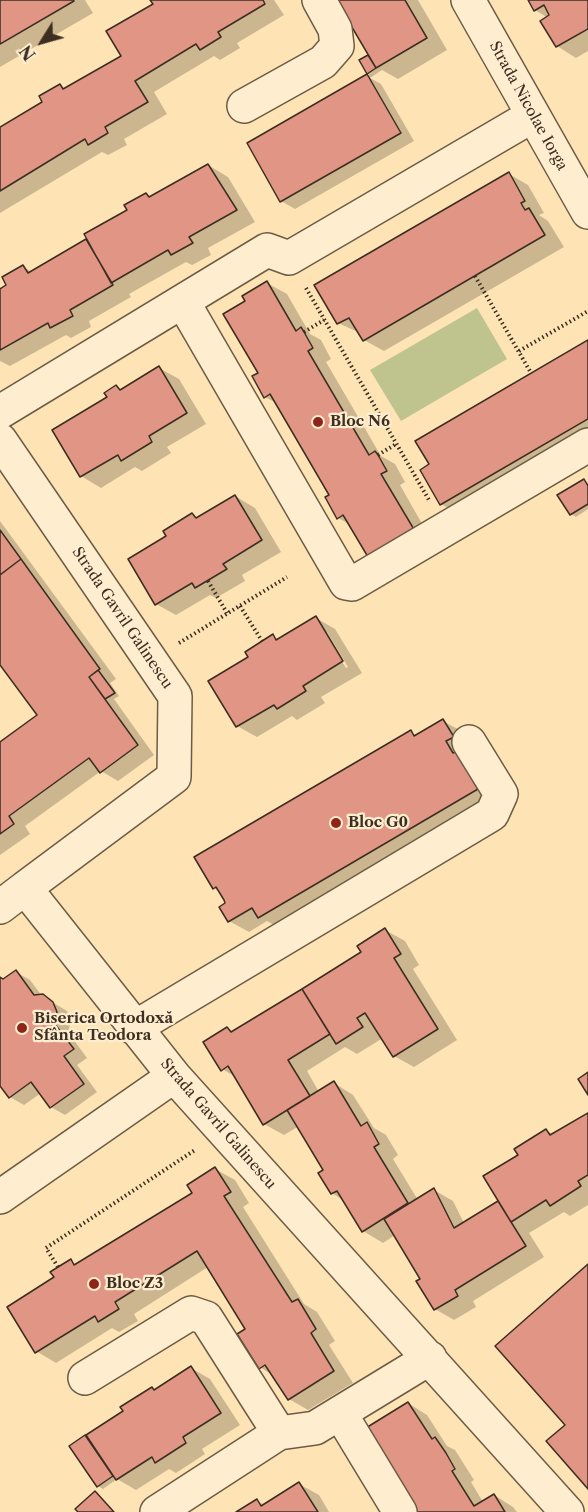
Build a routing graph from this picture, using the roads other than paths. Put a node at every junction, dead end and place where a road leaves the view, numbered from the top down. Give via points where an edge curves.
1 (319, 0) edge
2 (468, 0) edge
3 (244, 106) dead end
4 (532, 116) junction
5 (588, 212) edge
6 (183, 302) junction
7 (0, 412) edge
8 (0, 440) edge
9 (588, 446) edge
10 (469, 742) dead end
11 (13, 898) edge
12 (134, 1028) junction
13 (174, 1076) junction
14 (0, 1197) edge
15 (430, 1358) junction
16 (85, 1378) dead end
17 (340, 1413) junction
18 (279, 1433) junction
19 (157, 1512) edge
20 (400, 1512) edge
21 (567, 1512) edge

1 - 3 street via 335,29 337,46 323,62
2 - 4 street, Strada Nicolae Iorga
4 - 5 street, Strada Nicolae Iorga
4 - 6 street via 289,258 267,250
6 - 7 street
6 - 9 street via 346,583 352,584
8 - 11 street, Strada Gavril Galinescu via 175,696 174,777
10 - 12 street via 501,794 492,814
11 - 12 street, Strada Gavril Galinescu
12 - 13 street, Strada Gavril Galinescu
13 - 14 street
13 - 15 street, Strada Gavril Galinescu
15 - 17 street
15 - 21 street, Strada Gavril Galinescu
16 - 18 street via 191,1313 206,1318
17 - 18 street via 315,1428
17 - 20 street
18 - 19 street

